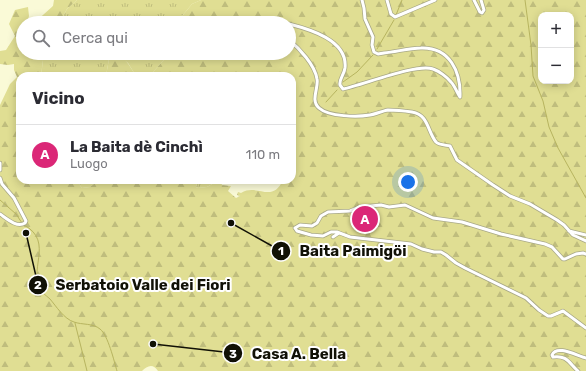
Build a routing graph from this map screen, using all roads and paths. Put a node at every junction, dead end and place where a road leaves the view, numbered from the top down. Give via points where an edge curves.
1 (362, 0) edge
2 (387, 0) edge
3 (435, 0) edge
4 (474, 0) edge
5 (481, 0) edge
6 (296, 26) edge
7 (296, 45) edge
8 (0, 163) edge
9 (0, 170) edge
10 (0, 178) edge
11 (0, 214) edge
12 (569, 231) junction
13 (339, 233) junction
14 (586, 235) edge
15 (333, 237) dead end
16 (586, 241) edge
17 (586, 254) edge
18 (586, 328) edge
19 (586, 358) edge
20 (578, 371) edge

1 - 6 street via 365,19 373,37 374,52 378,54 421,48 444,54 456,70 460,97 451,81 433,69 424,68 343,89 339,81 345,68 341,52 319,33
2 - 3 street via 394,17
4 - 5 street via 482,13 484,10
7 - 12 street via 317,77 315,99 319,108 328,113 346,116 369,115 388,110 414,112 426,120 435,141 450,146 457,160 510,196 559,221
8 - 9 street
10 - 11 street via 3,187 14,198 26,221 21,225 15,224
12 - 14 street
12 - 16 street
13 - 15 street
13 - 17 street via 311,235 295,228 300,225 317,224 321,216 328,212 381,205 405,205 433,218 462,222 544,244 552,247 563,259 576,254
13 - 18 street via 404,242 446,254 465,268 526,298 548,316 563,311
19 - 20 street via 563,350 553,353 553,357 566,358

